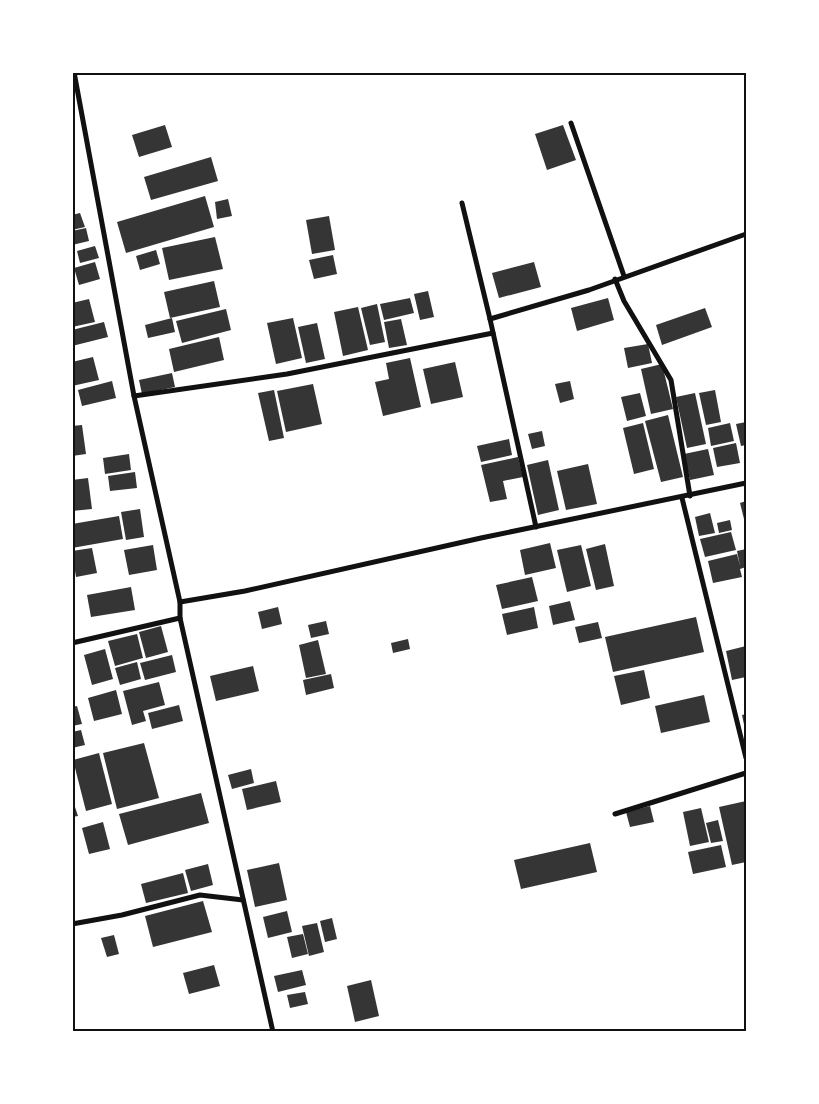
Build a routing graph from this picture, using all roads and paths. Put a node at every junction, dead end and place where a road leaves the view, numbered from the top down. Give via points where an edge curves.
1 (74, 72) edge
2 (572, 123) dead end
3 (462, 203) dead end
4 (746, 234) edge
5 (624, 276) junction
6 (615, 279) junction
7 (490, 319) junction
8 (493, 333) junction
9 (134, 396) junction
10 (746, 483) edge
11 (690, 496) junction
12 (682, 498) junction
13 (536, 527) junction
14 (180, 602) junction
15 (180, 618) junction
16 (72, 643) edge
17 (746, 758) edge
18 (746, 773) edge
19 (615, 814) dead end
20 (244, 900) junction
21 (72, 924) edge
22 (273, 1032) edge

1 - 9 street
2 - 5 street
3 - 7 street
4 - 5 street
5 - 6 street
6 - 7 street via 589,290
6 - 11 street via 624,301 671,380
7 - 8 street
8 - 9 street via 287,374
8 - 13 street
9 - 14 street
10 - 11 street
11 - 12 street
12 - 13 street
12 - 17 street
13 - 14 street via 245,591
14 - 15 street
15 - 16 street
15 - 20 street
18 - 19 street
20 - 21 street via 200,895
20 - 22 street

